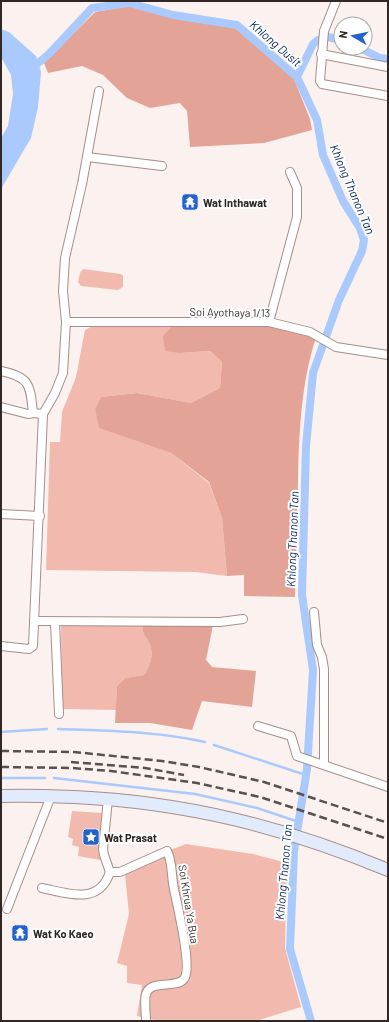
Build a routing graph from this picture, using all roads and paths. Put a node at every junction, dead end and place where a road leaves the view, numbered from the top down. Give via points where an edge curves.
1 (336, 1) edge
2 (321, 54) junction
3 (388, 67) edge
4 (99, 91) dead end
5 (388, 96) edge
6 (87, 157) junction
7 (162, 166) dead end
8 (290, 172) dead end
9 (66, 322) junction
10 (270, 322) junction
11 (388, 355) edge
12 (1, 371) edge
13 (1, 407) edge
14 (33, 413) junction
15 (43, 414) junction
16 (1, 514) edge
17 (40, 516) junction
18 (314, 612) dead end
19 (243, 619) dead end
20 (34, 621) junction
21 (55, 622) junction
22 (1, 646) edge
23 (59, 714) dead end
24 (258, 726) dead end
25 (320, 763) junction
26 (388, 787) edge
27 (1, 796) edge
28 (50, 796) junction
29 (108, 798) junction
30 (388, 870) edge
31 (110, 872) junction
32 (42, 888) dead end
33 (7, 909) dead end
34 (146, 1021) edge

1 - 2 street via 324,31
2 - 3 street
2 - 5 street via 319,79 322,84
4 - 6 street
6 - 7 street
6 - 9 street via 65,264 63,291
8 - 10 street via 297,188 296,216
9 - 10 street, Soi Ayothaya 1/13
9 - 15 street via 63,373
10 - 11 street, Soi Ayothaya 1/13 via 310,332 350,350
12 - 14 street via 28,383
13 - 14 street
14 - 15 street
15 - 17 street
16 - 17 street
17 - 20 street
18 - 25 street via 316,645 324,669
19 - 21 street via 220,622
20 - 21 street
20 - 22 street via 31,648
21 - 23 street
24 - 25 street via 291,736 297,756
25 - 26 street
27 - 28 main road
28 - 29 main road
28 - 33 street
29 - 30 main road via 181,807 275,828 311,839
29 - 31 street via 103,849
31 - 32 street via 105,883 95,892 86,895
31 - 34 street, Soi Khrua Ya Bua via 120,872 167,851 171,863 185,946 186,975 178,983 155,986 148,990

